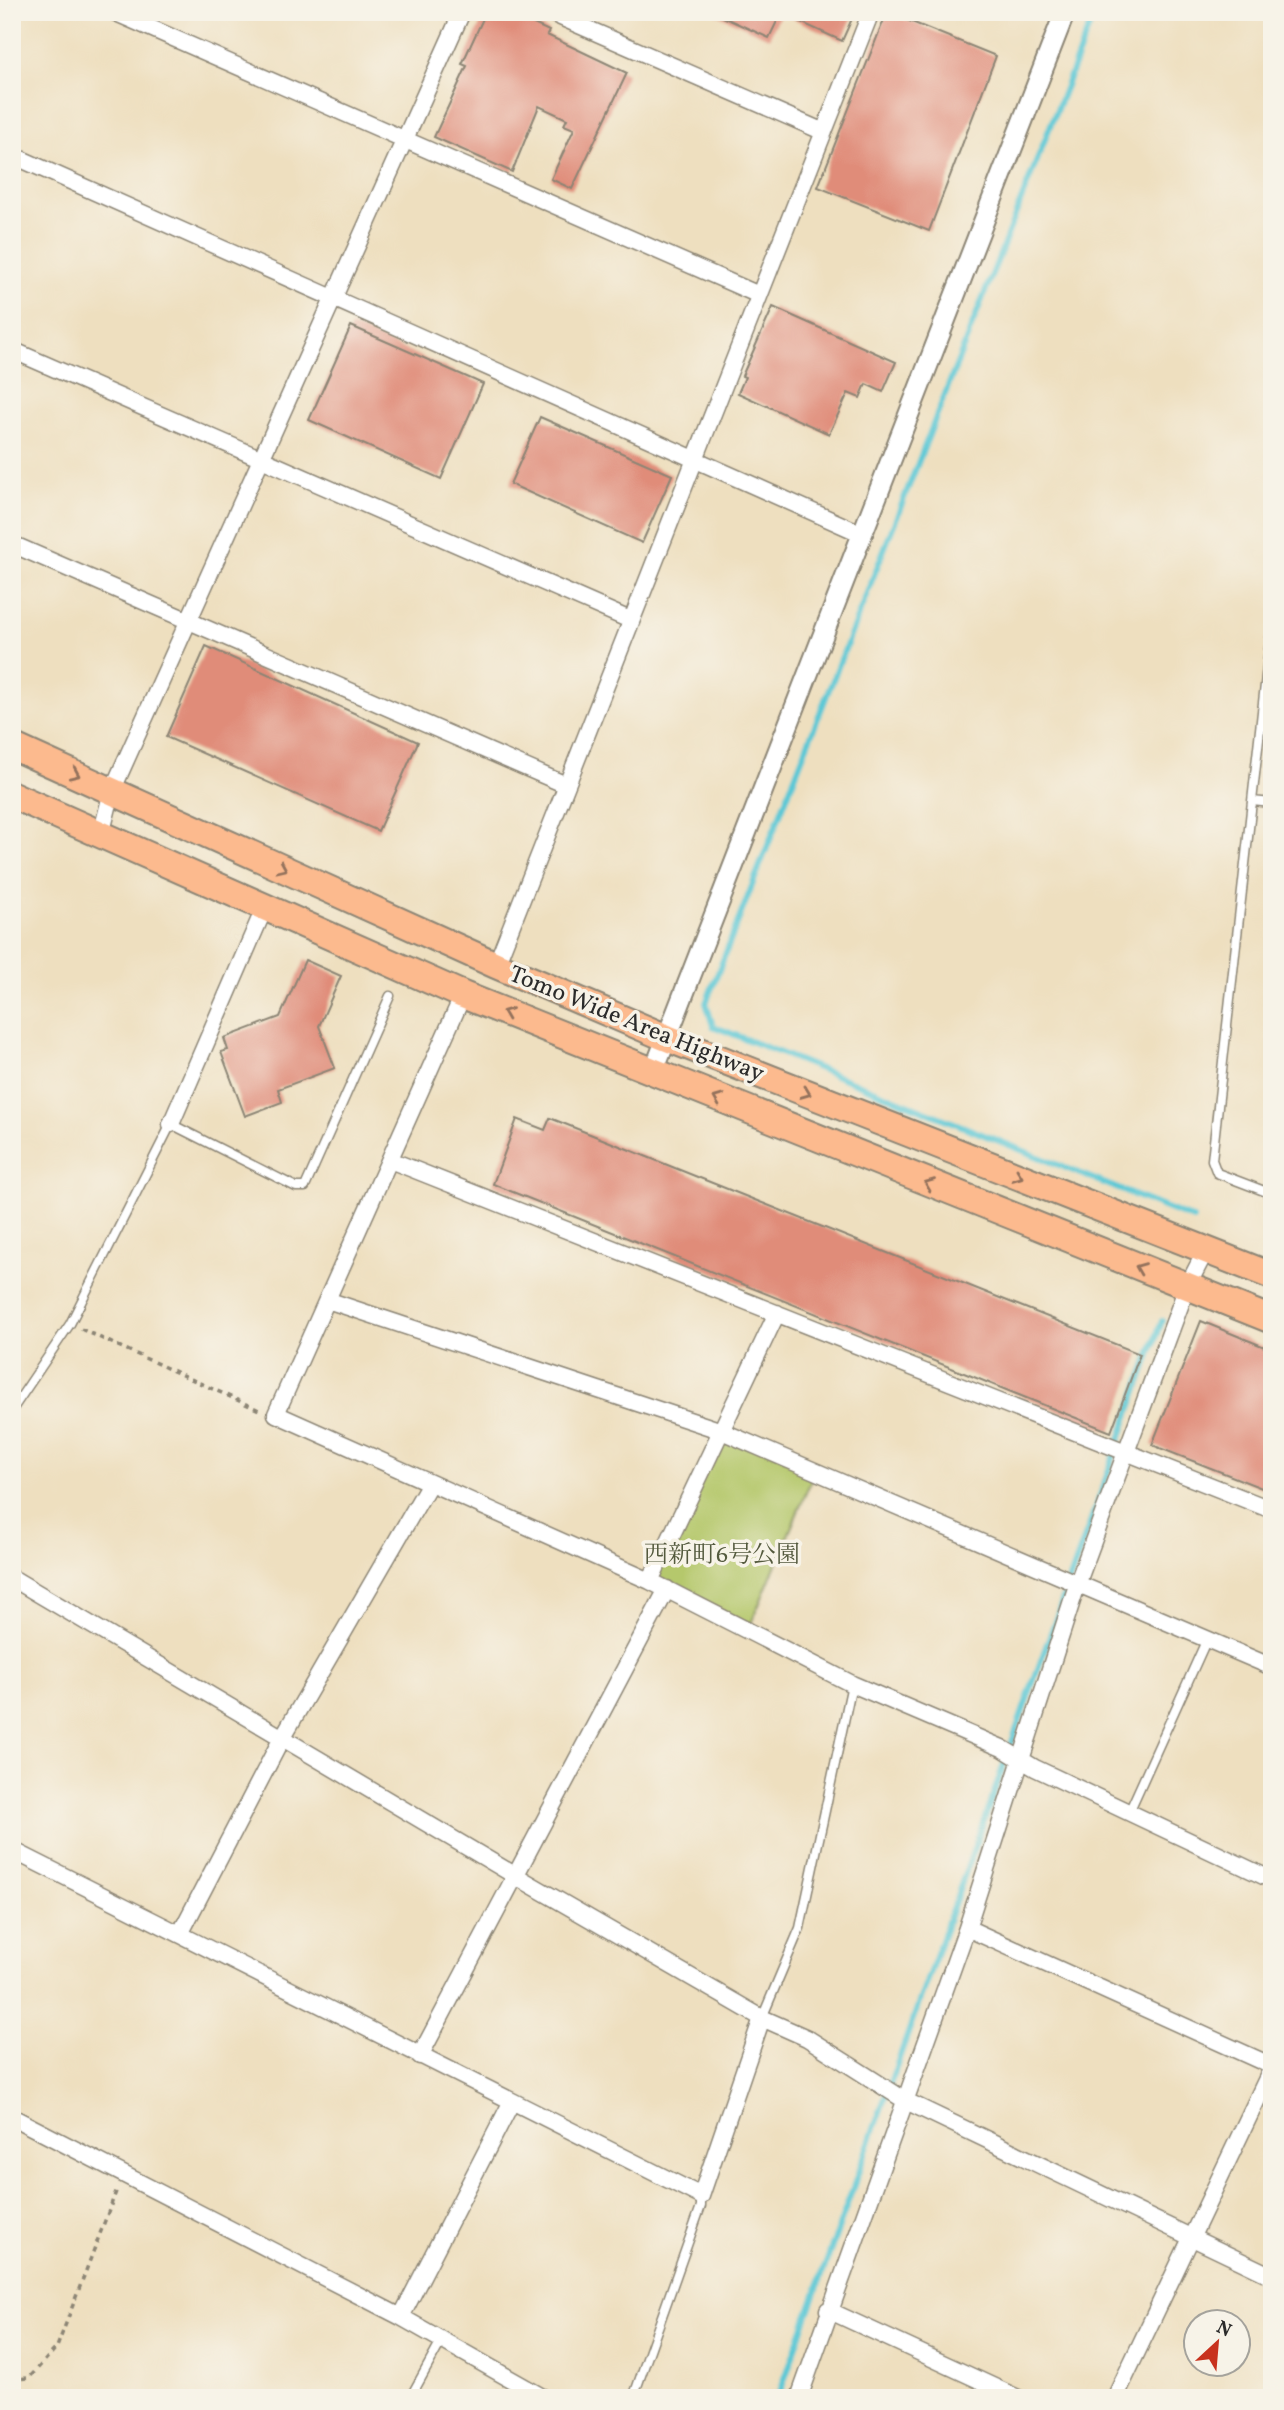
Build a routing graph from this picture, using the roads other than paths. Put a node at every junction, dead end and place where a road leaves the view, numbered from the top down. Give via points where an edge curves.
1 (114, 12) edge
2 (462, 12) edge
3 (549, 12) edge
4 (871, 12) edge
5 (1065, 12) edge
6 (824, 132) junction
7 (405, 140) junction
8 (12, 155) edge
9 (759, 295) junction
10 (333, 300) junction
11 (12, 350) edge
12 (693, 459) junction
13 (262, 460) junction
14 (860, 533) junction
15 (12, 544) edge
16 (630, 620) junction
17 (187, 621) junction
18 (1272, 622) edge
19 (12, 746) edge
20 (566, 785) junction
21 (112, 791) junction
22 (12, 795) edge
23 (1252, 801) junction
24 (1272, 803) edge
25 (101, 835) junction
26 (264, 909) junction
27 (496, 965) junction
28 (463, 995) junction
29 (390, 996) dead end
30 (667, 1038) junction
31 (653, 1073) junction
32 (171, 1124) junction
33 (390, 1160) junction
34 (1272, 1194) edge
35 (1206, 1250) junction
36 (1272, 1276) edge
37 (1187, 1287) junction
38 (327, 1300) junction
39 (777, 1313) junction
40 (1272, 1320) edge
41 (12, 1410) edge
42 (719, 1430) junction
43 (1128, 1451) junction
44 (430, 1483) junction
45 (1272, 1510) edge
46 (12, 1578) edge
47 (650, 1581) junction
48 (1079, 1582) junction
49 (667, 1589) junction
50 (1207, 1639) junction
51 (1272, 1667) edge
52 (852, 1684) junction
53 (281, 1740) junction
54 (1020, 1759) junction
55 (1129, 1812) junction
56 (12, 1850) edge
57 (516, 1876) junction
58 (1272, 1880) edge
59 (967, 1928) junction
60 (180, 1934) junction
61 (762, 2018) junction
62 (420, 2056) junction
63 (1272, 2067) edge
64 (906, 2101) junction
65 (511, 2103) junction
66 (12, 2117) edge
67 (701, 2196) junction
68 (1190, 2238) junction
69 (1272, 2276) edge
70 (828, 2309) junction
71 (401, 2317) junction
72 (442, 2340) junction
73 (410, 2398) edge
74 (544, 2398) edge
75 (633, 2398) edge
76 (799, 2398) edge
77 (1018, 2398) edge
78 (1115, 2398) edge

1 - 7 street
2 - 7 street
3 - 6 street
4 - 6 street
5 - 14 street
6 - 9 street
7 - 9 street
7 - 10 street
8 - 10 street
9 - 12 street
10 - 12 street
10 - 13 street
11 - 13 street
12 - 14 street
12 - 16 street
13 - 16 street
13 - 17 street
14 - 30 street
15 - 17 street
16 - 20 street
17 - 20 street
17 - 21 street
18 - 23 lane
19 -> 21 highway, Tomo Wide Area Highway
20 - 27 street
21 - 25 street
21 -> 27 highway, Tomo Wide Area Highway
22 - 25 highway, Tomo Wide Area Highway
23 - 24 lane
23 - 34 lane via 1212,1160 1217,1173
25 - 26 highway, Tomo Wide Area Highway
26 - 28 highway, Tomo Wide Area Highway
26 - 32 street
27 - 30 highway, Tomo Wide Area Highway
31 -> 28 highway, Tomo Wide Area Highway
28 - 33 street
29 - 32 lane via 305,1186 296,1187
30 - 31 street
30 -> 35 highway, Tomo Wide Area Highway
37 -> 31 highway, Tomo Wide Area Highway
32 - 41 lane via 70,1324
33 - 38 street
33 - 39 street
35 - 36 highway, Tomo Wide Area Highway
35 - 37 street
37 - 40 highway, Tomo Wide Area Highway
37 - 43 street
38 - 42 street
38 - 44 street via 276,1414
39 - 42 street
39 - 43 street
42 - 47 street
42 - 48 street
43 - 45 street
43 - 48 street
44 - 47 street
44 - 53 street
46 - 53 street
47 - 49 street
48 - 50 street
48 - 54 street
49 - 52 street
49 - 57 street
50 - 51 street
50 - 55 lane
52 - 54 street
52 - 61 lane via 800,1928
53 - 57 street
53 - 60 street
54 - 55 street
54 - 59 street
55 - 58 street
56 - 60 street
57 - 61 street
57 - 62 street
59 - 63 street
59 - 64 street
60 - 62 street
61 - 64 street via 807,2038
61 - 67 street
62 - 65 street
63 - 68 street
64 - 68 street
64 - 70 street
65 - 67 street
65 - 71 street
66 - 71 street
67 - 75 lane
68 - 69 street
68 - 78 street
70 - 76 street
70 - 77 street
71 - 72 street
72 - 73 lane
72 - 74 street

